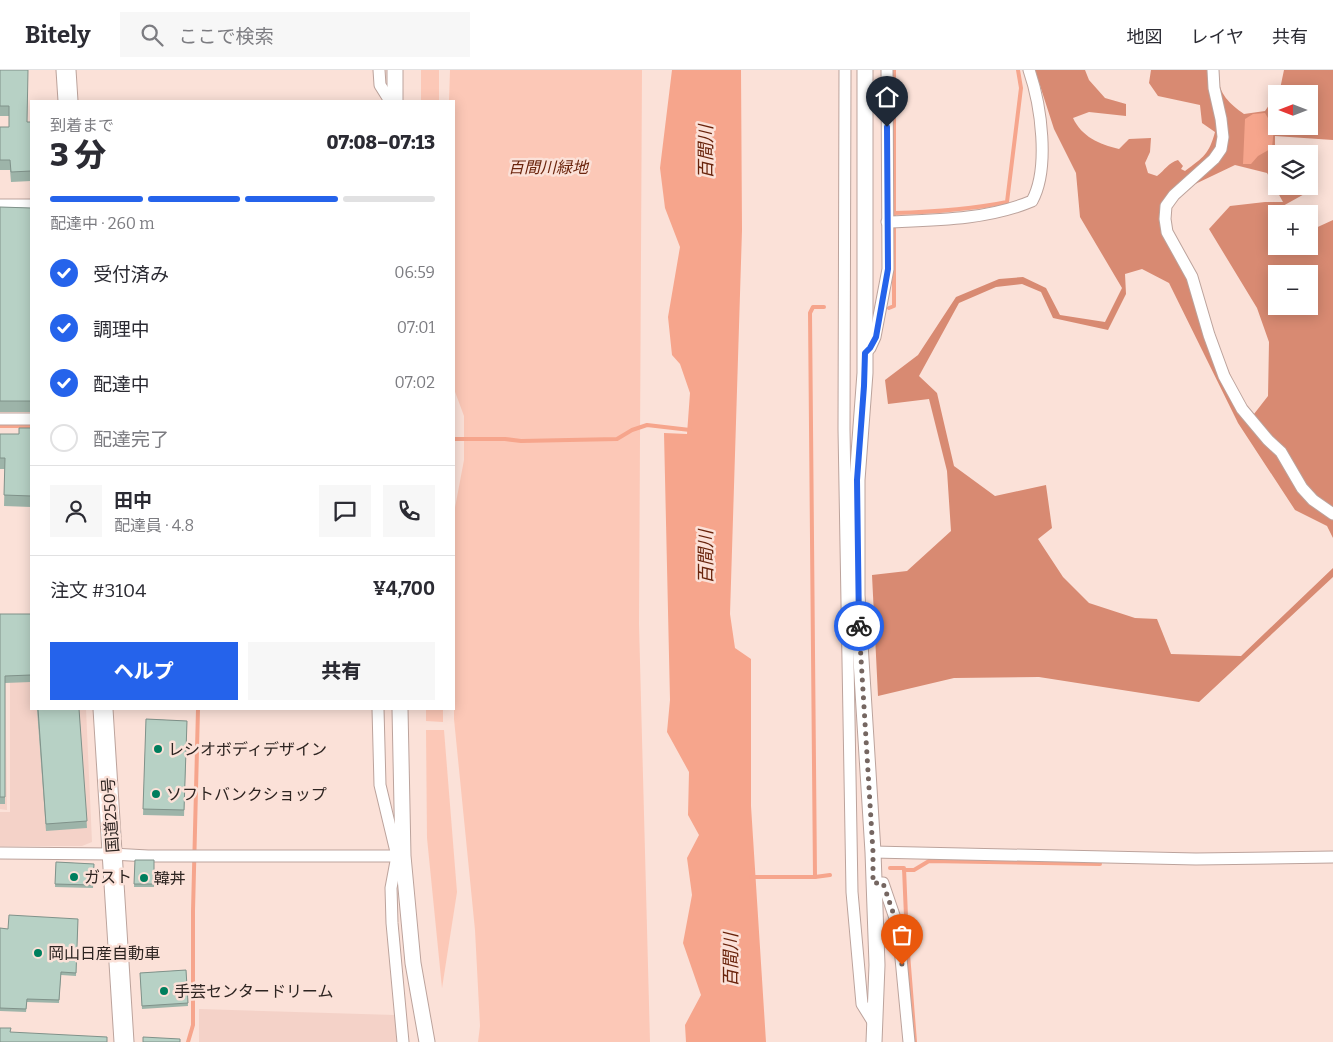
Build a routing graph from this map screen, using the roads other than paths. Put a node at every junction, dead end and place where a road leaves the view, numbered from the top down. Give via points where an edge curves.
1 (66, 70) edge
2 (379, 70) edge
3 (396, 70) edge
4 (845, 70) edge
5 (865, 70) edge
6 (887, 70) edge
7 (1029, 70) edge
8 (1213, 70) edge
9 (68, 100) edge
10 (389, 100) edge
11 (395, 100) edge
12 (0, 207) edge
13 (30, 207) edge
14 (891, 222) junction
15 (865, 353) junction
16 (0, 419) edge
17 (30, 419) edge
18 (1333, 514) edge
19 (103, 710) edge
20 (378, 710) edge
21 (400, 710) edge
22 (873, 852) junction
23 (0, 853) edge
24 (112, 854) junction
25 (400, 856) junction
26 (1333, 857) edge
27 (873, 883) junction
28 (875, 1025) junction
29 (124, 1042) edge
30 (403, 1042) edge
31 (427, 1042) edge
32 (874, 1042) edge
33 (909, 1042) edge

1 - 9 highway
2 - 10 street via 380,85
3 - 11 street
4 - 28 street via 844,429 852,892 862,1004
5 - 15 street
6 - 14 street
7 - 14 street via 1034,83 1043,159 1032,201 982,214
8 - 18 street via 1224,137 1221,149 1166,206 1167,232 1192,277 1224,376 1242,409 1281,452 1302,488
12 - 13 street
14 - 15 street via 888,269 876,337
15 - 22 street via 857,480 857,595
16 - 17 street
19 - 24 highway, 国道250号
20 - 25 street via 380,785
21 - 25 street
22 - 26 street via 1196,859
22 - 27 street
23 - 24 street
24 - 25 street
24 - 29 highway, 国道250号
25 - 30 street via 391,888
25 - 31 street via 413,963
27 - 28 street
27 - 33 street via 883,883 898,927
28 - 32 street

